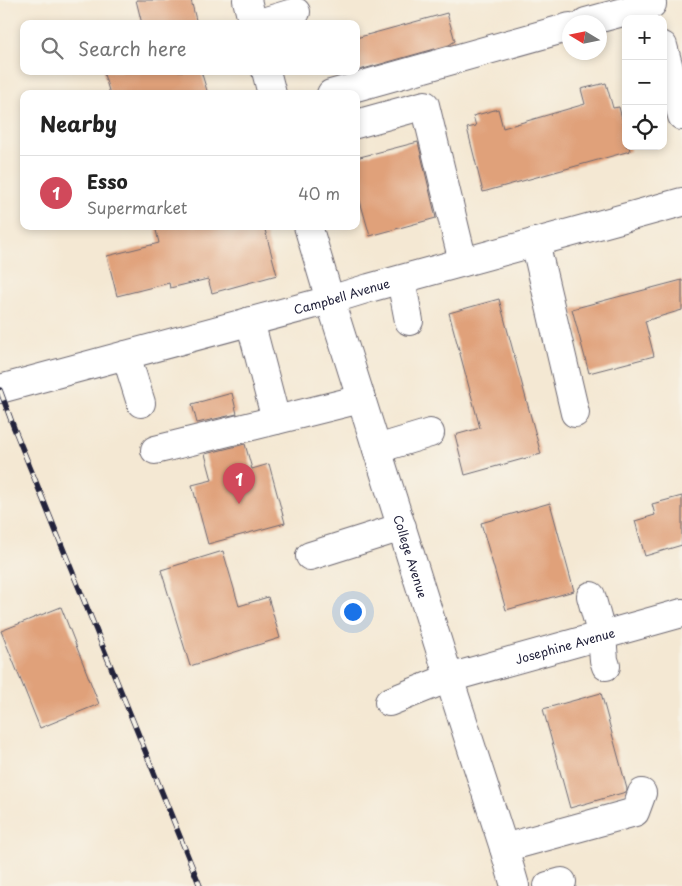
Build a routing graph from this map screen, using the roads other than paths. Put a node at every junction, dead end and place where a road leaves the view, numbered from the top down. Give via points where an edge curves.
1 (247, 0) edge
2 (653, 8) edge
3 (296, 12) dead end
4 (607, 18) edge
5 (253, 20) edge
6 (268, 20) edge
7 (562, 29) edge
8 (667, 60) edge
9 (267, 75) edge
10 (271, 90) edge
11 (345, 90) edge
12 (682, 116) edge
13 (360, 123) edge
14 (682, 202) edge
15 (309, 230) edge
16 (534, 242) junction
17 (464, 262) junction
18 (401, 280) junction
19 (330, 300) junction
20 (250, 321) junction
21 (409, 321) dead end
22 (126, 355) junction
23 (0, 389) edge
24 (361, 399) junction
25 (141, 403) dead end
26 (575, 414) dead end
27 (276, 420) junction
28 (430, 433) dead end
29 (377, 448) junction
30 (155, 450) dead end
31 (402, 527) junction
32 (310, 556) dead end
33 (592, 596) dead end
34 (682, 613) edge
35 (602, 636) junction
36 (606, 666) dead end
37 (449, 678) junction
38 (389, 702) dead end
39 (642, 793) dead end
40 (504, 848) junction
41 (515, 886) edge

1 - 5 street
2 - 4 street
3 - 6 street
7 - 11 street
8 - 12 street
9 - 10 street
13 - 17 street via 425,105
14 - 16 street, Campbell Avenue
15 - 19 street, College Avenue
16 - 17 street, Campbell Avenue
16 - 26 street
17 - 18 street, Campbell Avenue
18 - 19 street, Campbell Avenue
18 - 21 street
19 - 20 street, Campbell Avenue
19 - 24 street, College Avenue
20 - 22 street, Campbell Avenue
20 - 27 street
22 - 23 street, Campbell Avenue
22 - 25 street
24 - 27 street
24 - 29 street, College Avenue
27 - 30 street
28 - 29 street
29 - 31 street, College Avenue
31 - 32 street
31 - 37 street, College Avenue
33 - 35 street
34 - 35 street, Josephine Avenue
35 - 36 street
35 - 37 street, Josephine Avenue
37 - 38 street, Josephine Avenue
37 - 40 street, College Avenue
39 - 40 street via 635,812
40 - 41 street, College Avenue

